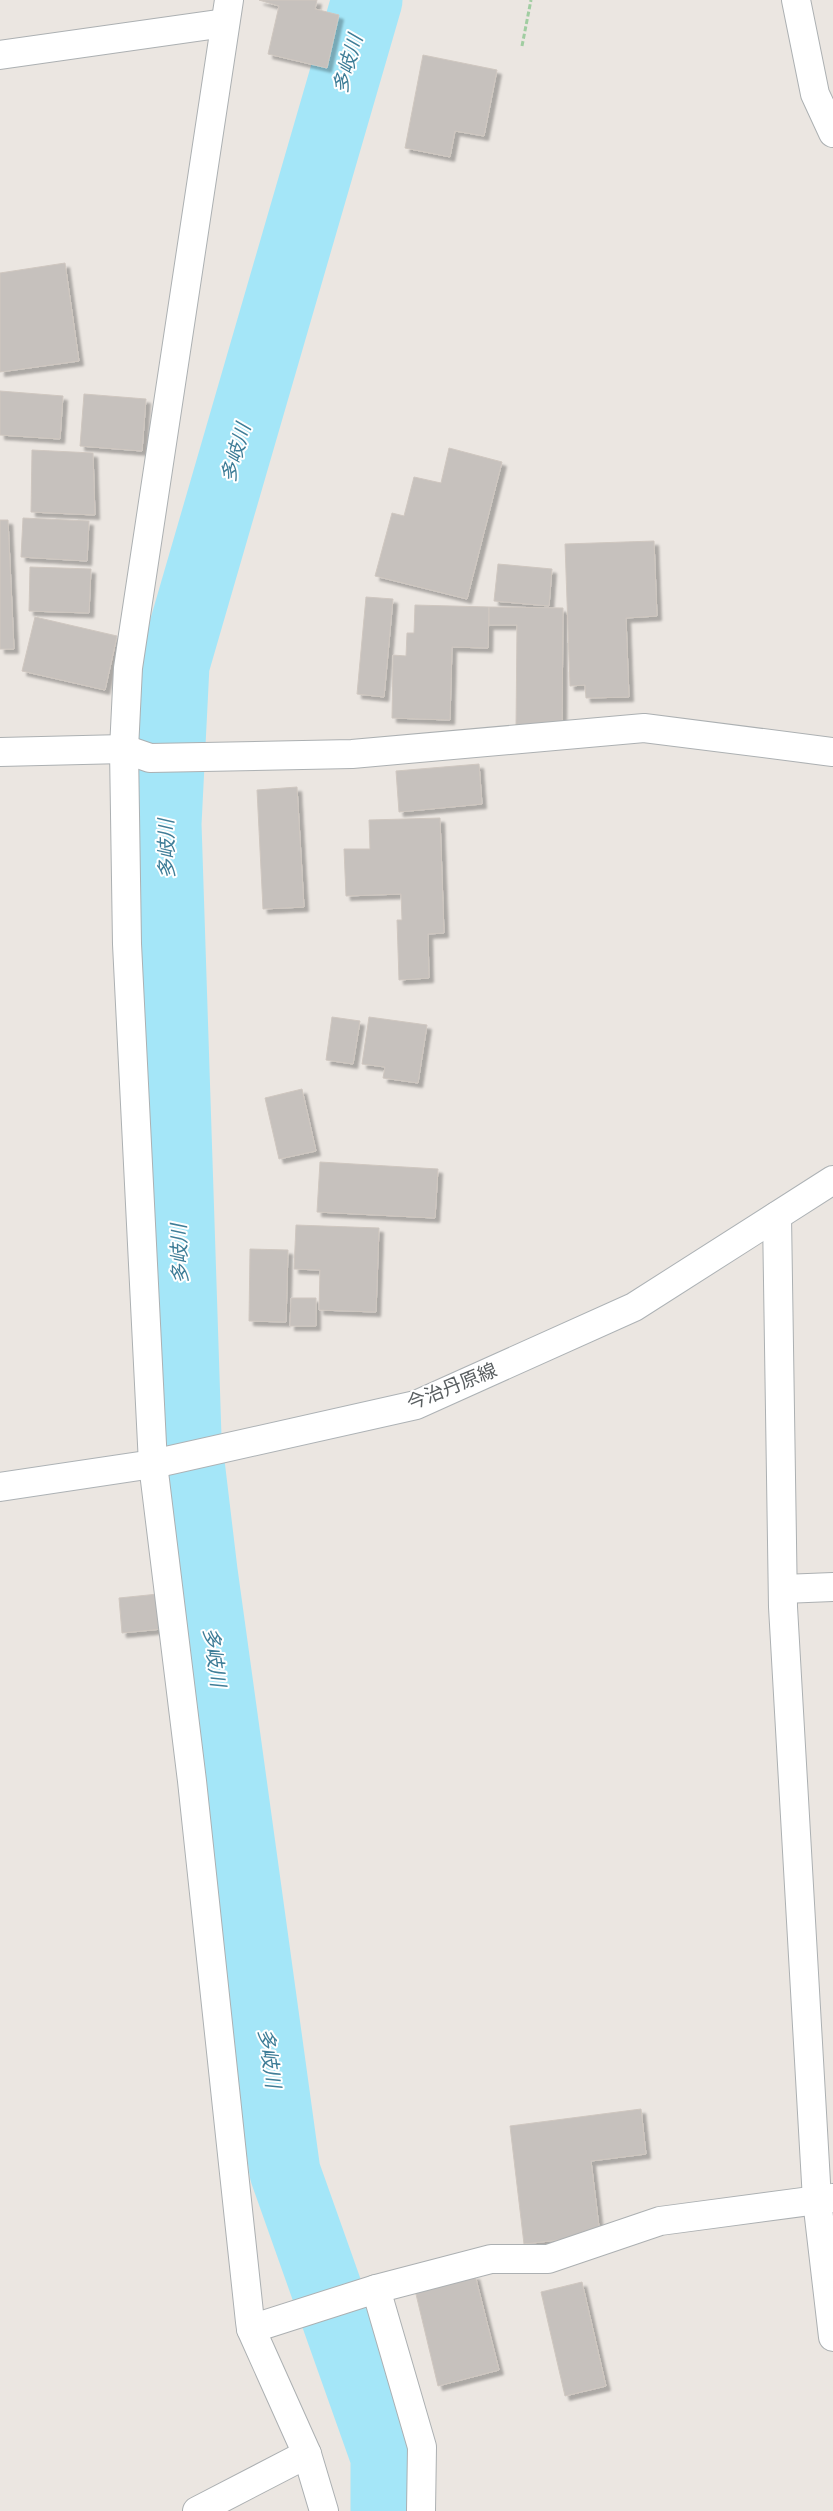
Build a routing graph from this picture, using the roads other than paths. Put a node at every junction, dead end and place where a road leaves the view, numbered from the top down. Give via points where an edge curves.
1 (796, 0) edge
2 (227, 11) edge
3 (0, 55) edge
4 (833, 133) edge
5 (124, 750) junction
6 (0, 752) edge
7 (833, 752) edge
8 (833, 1180) edge
9 (777, 1216) junction
10 (153, 1464) junction
11 (0, 1487) edge
12 (833, 1587) edge
13 (783, 1589) junction
14 (825, 2199) edge
15 (376, 2289) junction
16 (251, 2329) junction
17 (833, 2337) edge
18 (307, 2454) junction
19 (197, 2511) edge
20 (324, 2511) edge
21 (421, 2511) edge

1 - 4 street via 815,94
2 - 3 street
2 - 5 street via 128,668
5 - 6 street
5 - 7 street via 150,758 352,754 644,728
5 - 10 street via 127,944
8 - 9 street, 今治丹原線
9 - 10 street, 今治丹原線 via 634,1307 416,1405
9 - 13 street
10 - 11 street, 今治丹原線
10 - 16 street via 192,1781
12 - 13 street
13 - 14 street
14 - 15 street via 660,2220 548,2258 491,2259
14 - 17 street
15 - 16 street
15 - 21 street via 422,2447
16 - 18 street
18 - 19 street
18 - 20 street

